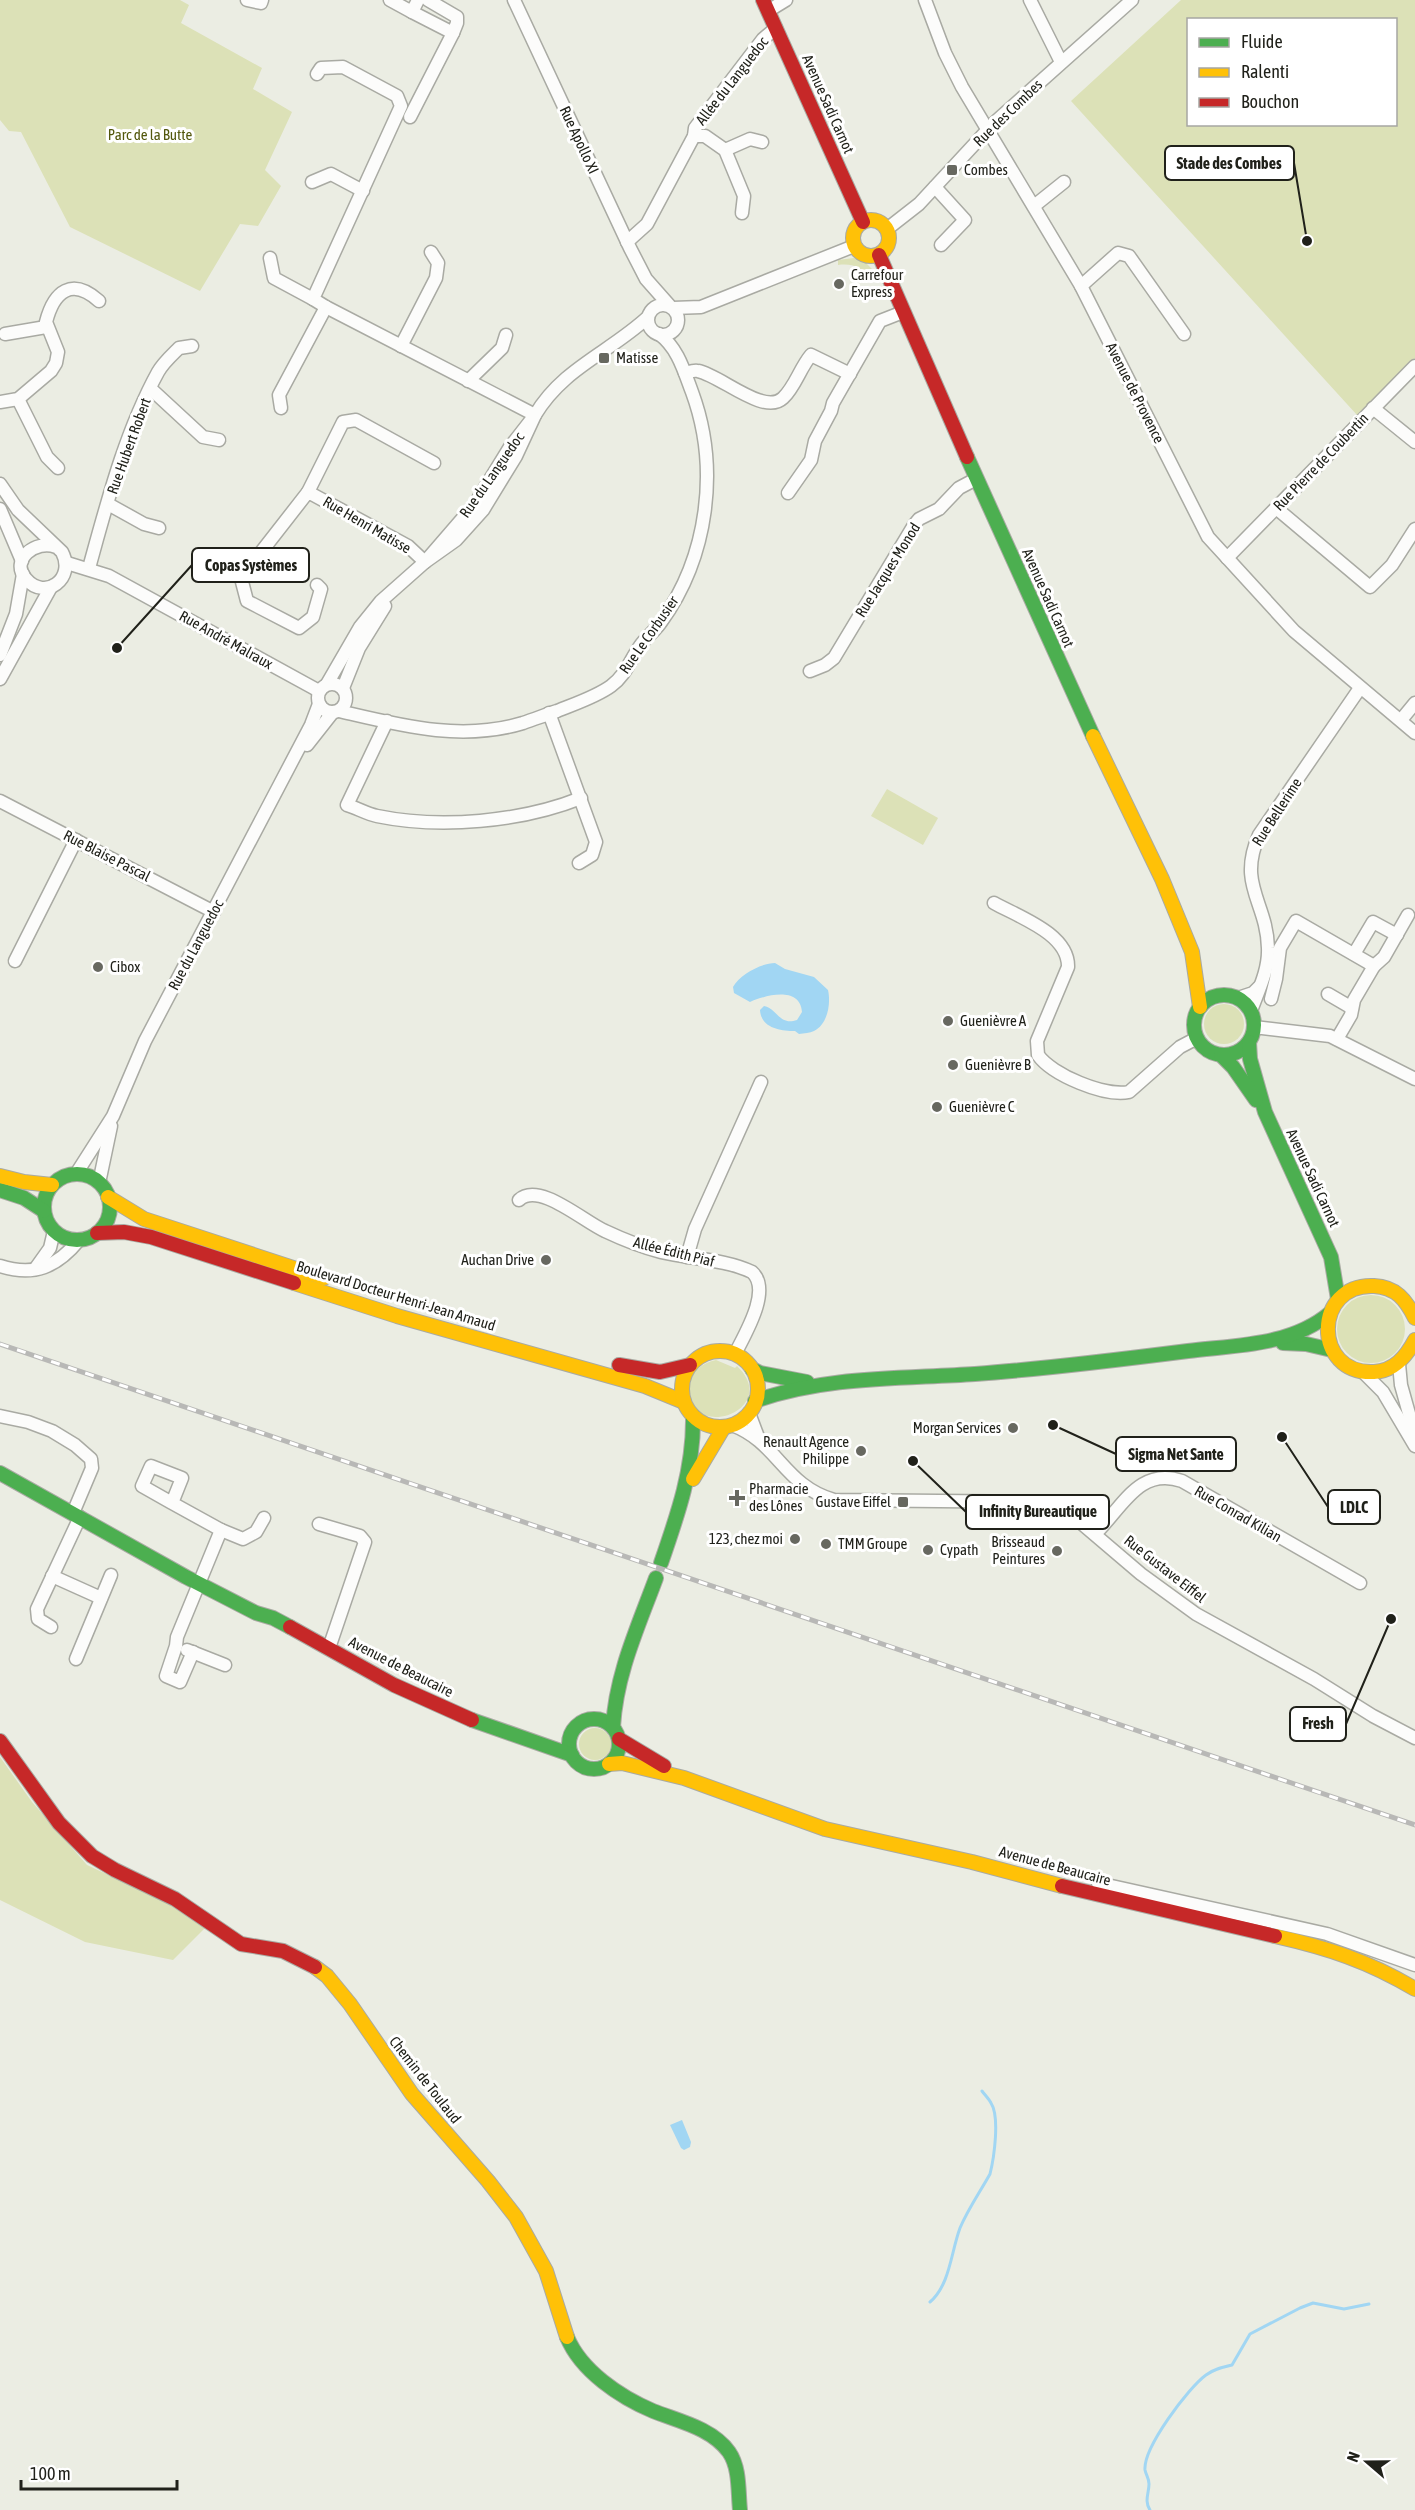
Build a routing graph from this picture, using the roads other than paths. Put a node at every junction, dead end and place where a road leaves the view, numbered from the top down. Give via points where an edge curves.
1 (247, 0) edge
2 (262, 0) edge
3 (390, 0) edge
4 (418, 0) edge
5 (428, 0) edge
6 (514, 0) edge
7 (786, 0) edge
8 (925, 0) edge
9 (1030, 0) edge
10 (1132, 0) edge
11 (765, 6) edge
12 (412, 12) junction
13 (776, 28) junction
14 (453, 33) junction
15 (1061, 62) junction
16 (317, 74) dead end
17 (410, 117) dead end
18 (987, 130) junction
19 (694, 136) junction
20 (762, 142) dead end
21 (725, 150) junction
22 (312, 182) dead end
23 (1064, 182) dead end
24 (936, 187) junction
25 (363, 191) junction
26 (1034, 206) junction
27 (742, 213) dead end
28 (863, 222) junction
29 (887, 229) junction
30 (627, 242) junction
31 (941, 245) dead end
32 (854, 246) junction
33 (431, 252) dead end
34 (879, 255) junction
35 (270, 258) dead end
36 (646, 279) junction
37 (1082, 286) junction
38 (313, 298) junction
39 (99, 301) dead end
40 (326, 307) junction
41 (671, 307) junction
42 (701, 307) junction
43 (903, 312) junction
44 (649, 315) junction
45 (46, 327) junction
46 (676, 327) junction
47 (656, 333) junction
48 (5, 334) dead end
49 (1184, 334) dead end
50 (506, 335) dead end
51 (620, 341) junction
52 (192, 346) dead end
53 (401, 346) junction
54 (673, 346) junction
55 (1415, 366) edge
56 (685, 373) junction
57 (850, 374) junction
58 (468, 381) junction
59 (151, 389) junction
60 (18, 399) junction
61 (0, 402) edge
62 (281, 408) dead end
63 (1373, 408) junction
64 (535, 415) junction
65 (219, 440) dead end
66 (1415, 442) edge
67 (434, 464) dead end
68 (58, 468) dead end
69 (976, 479) junction
70 (0, 484) edge
71 (308, 492) junction
72 (788, 493) dead end
73 (108, 504) junction
74 (0, 508) edge
75 (1276, 508) junction
76 (159, 528) dead end
77 (1415, 529) edge
78 (56, 547) junction
79 (1227, 558) junction
80 (22, 561) junction
81 (425, 562) junction
82 (67, 563) junction
83 (89, 568) junction
84 (23, 574) junction
85 (317, 585) dead end
86 (51, 587) junction
87 (398, 587) junction
88 (0, 655) edge
89 (810, 671) dead end
90 (0, 679) edge
91 (323, 688) junction
92 (1360, 688) junction
93 (345, 694) junction
94 (1415, 703) edge
95 (319, 704) junction
96 (336, 712) junction
97 (549, 714) junction
98 (382, 719) junction
99 (1401, 720) junction
100 (1415, 733) edge
101 (284, 777) junction
102 (581, 798) junction
103 (0, 801) edge
104 (75, 840) junction
105 (579, 862) dead end
106 (994, 903) dead end
107 (214, 912) junction
108 (1408, 915) dead end
109 (1396, 935) junction
110 (1192, 952) junction
111 (1354, 954) junction
112 (15, 961) dead end
113 (1374, 966) junction
114 (1260, 985) junction
115 (1328, 994) dead end
116 (1232, 996) junction
117 (1271, 999) dead end
118 (1200, 1007) junction
119 (1352, 1008) junction
120 (1251, 1011) junction
121 (1254, 1027) junction
122 (1197, 1038) junction
123 (1337, 1039) junction
124 (1249, 1042) junction
125 (1221, 1054) junction
126 (1415, 1079) edge
127 (761, 1082) dead end
128 (1264, 1112) junction
129 (113, 1116) junction
130 (76, 1174) junction
131 (0, 1176) edge
132 (99, 1183) junction
133 (52, 1185) junction
134 (0, 1190) edge
135 (108, 1197) junction
136 (519, 1200) dead end
137 (44, 1211) junction
138 (54, 1231) junction
139 (97, 1233) junction
140 (79, 1240) junction
141 (687, 1257) junction
142 (1331, 1257) junction
143 (0, 1266) edge
144 (35, 1269) junction
145 (1364, 1284) junction
146 (1338, 1299) junction
147 (1330, 1313) junction
148 (1414, 1314) edge
149 (1259, 1342) junction
150 (1414, 1346) edge
151 (1332, 1350) junction
152 (735, 1354) junction
153 (1400, 1364) junction
154 (690, 1365) junction
155 (752, 1369) junction
156 (1364, 1373) junction
157 (817, 1384) junction
158 (684, 1402) junction
159 (752, 1407) junction
160 (0, 1416) edge
161 (693, 1416) junction
162 (728, 1426) junction
163 (1415, 1435) edge
164 (759, 1438) junction
165 (1415, 1446) edge
166 (0, 1473) edge
167 (684, 1497) junction
168 (172, 1503) dead end
169 (77, 1515) junction
170 (264, 1518) dead end
171 (319, 1524) dead end
172 (221, 1530) junction
173 (1095, 1534) junction
174 (661, 1563) dead end
175 (111, 1575) dead end
176 (52, 1576) junction
177 (656, 1578) dead end
178 (202, 1579) junction
179 (1360, 1583) dead end
180 (101, 1598) junction
181 (51, 1627) dead end
182 (176, 1646) junction
183 (329, 1648) junction
184 (193, 1652) junction
185 (76, 1659) dead end
186 (225, 1665) dead end
187 (621, 1677) junction
188 (591, 1719) junction
189 (574, 1730) junction
190 (616, 1733) junction
191 (519, 1734) junction
192 (1415, 1738) edge
193 (0, 1741) edge
194 (572, 1755) junction
195 (609, 1764) junction
196 (684, 1778) junction
197 (1098, 1883) dead end
198 (1415, 1965) edge
199 (1415, 1989) edge
200 (740, 2510) edge

1 - 2 street
3 - 12 street
4 - 12 street
5 - 14 street via 457,17
6 - 30 street, Rue Apollo XI
7 - 11 street
8 - 18 street, Avenue de Provence via 945,52
9 - 15 street
10 - 15 street, Rue des Combes
11 - 13 main road, Avenue Sadi Carnot
12 - 14 street
13 - 19 street, Allée du Languedoc via 763,39 695,128
13 - 28 main road, Avenue Sadi Carnot
14 - 17 street
15 - 18 street, Rue des Combes
16 - 25 street via 321,69 343,67 401,101
18 - 24 street, Rue des Combes
18 - 26 street, Avenue de Provence
19 - 21 street via 705,136
19 - 30 street, Allée du Languedoc via 647,224
20 - 21 street via 750,139
21 - 27 street via 744,196
22 - 25 street via 331,174
23 - 26 street
24 - 29 street, Rue des Combes
24 - 31 street via 965,220
25 - 38 street
26 - 37 street, Avenue de Provence
28 - 29 main road via 873,220
28 - 32 main road via 855,230
29 - 34 main road via 890,241
30 - 36 street, Rue Apollo XI
32 - 34 main road via 862,254
32 - 42 street
33 - 53 street via 438,263 436,278
34 - 43 main road, Avenue Sadi Carnot
35 - 38 street via 274,278
36 - 41 street, Rue Apollo XI
36 - 44 street, Rue Apollo XI
37 - 49 street via 1118,253 1129,256
37 - 79 street, Avenue de Provence via 1208,537
38 - 40 street
39 - 45 street via 90,293 66,289 47,317
40 - 53 street
40 - 62 street via 279,395
41 - 42 street
41 - 44 street via 660,304
41 - 46 street via 678,316
42 - 46 street
43 - 57 street via 880,321
43 - 69 main road, Avenue Sadi Carnot
44 - 47 street via 649,326
44 - 51 street, Rue du Languedoc
45 - 48 street
45 - 60 street via 57,352 56,363
46 - 47 street via 668,334
46 - 54 street
47 - 51 street, Rue du Languedoc
47 - 54 street, Rue Le Corbusier
50 - 58 street via 502,348
51 - 64 street, Rue du Languedoc via 572,371
52 - 59 street, Rue Hubert Robert via 179,348 159,371
53 - 58 street
54 - 56 street, Rue Le Corbusier
55 - 63 street, Rue Pierre de Coubertin
56 - 57 street via 697,370 765,402 783,398 811,355
56 - 97 street, Rue Le Corbusier via 703,432 707,466 707,498 692,566 661,623 639,646 628,669 611,687
57 - 72 street via 815,441 811,460
58 - 64 street
59 - 65 street, Rue Hubert Robert via 203,437
59 - 73 street, Rue Hubert Robert
60 - 61 street
60 - 68 street via 47,457
63 - 66 street
63 - 75 street, Rue Pierre de Coubertin
64 - 81 street, Rue du Languedoc via 516,456 483,510 456,540
67 - 71 street, Rue Henri Matisse via 356,420 344,422
69 - 89 street, Rue Jacques Monod via 959,488 939,509 919,519 834,658
69 - 110 main road, Avenue Sadi Carnot via 1162,879
70 - 78 street via 18,510
71 - 81 street, Rue Henri Matisse via 408,546
71 - 85 street, Rue Henri Matisse via 241,578 247,601 299,628 313,617 321,589
73 - 76 street, Rue Hubert Robert
73 - 83 street, Rue Hubert Robert
74 - 80 street
75 - 77 street via 1370,587 1392,565
75 - 79 street, Rue Pierre de Coubertin
78 - 80 street via 33,547
78 - 82 street
79 - 92 street, Avenue de Provence via 1294,631
80 - 84 street
81 - 87 street, Rue du Languedoc
82 - 83 street, Rue André Malraux
82 - 86 street via 63,578
83 - 91 street, Rue André Malraux
84 - 86 street via 38,587
84 - 88 street via 16,614
86 - 90 street
87 - 91 street, Rue du Languedoc via 367,617
87 - 93 street, Rue du Languedoc via 368,631
91 - 93 street via 336,684
91 - 95 street
92 - 99 street, Avenue de Provence
92 - 114 street, Rue Bellerime via 1259,835 1251,853 1253,891 1267,931 1269,951
93 - 96 street
93 - 98 street, Rue Le Corbusier
94 - 99 street
95 - 96 street via 324,710
95 - 101 street, Rue du Languedoc
96 - 98 street, Rue Le Corbusier
96 - 101 street, Rue du Languedoc
97 - 98 street, Rue Le Corbusier via 511,726 455,732
97 - 102 street
98 - 102 street via 347,805 375,816 466,821 518,816
99 - 100 street, Avenue de Provence
101 - 107 street, Rue du Languedoc
102 - 105 street via 596,842 592,855
103 - 104 street, Rue Blaise Pascal
104 - 107 street, Rue Blaise Pascal
104 - 112 street
106 - 122 street via 1060,942 1069,957 1037,1041 1038,1055 1051,1068 1096,1089 1120,1094 1129,1092 1180,1047
107 - 129 street, Rue du Languedoc via 146,1041
108 - 109 street
109 - 111 street via 1373,922
109 - 113 street
110 - 116 main road, Avenue Sadi Carnot via 1211,978
110 - 118 main road, Avenue Sadi Carnot
111 - 113 street
111 - 117 street via 1296,921 1280,948
113 - 119 street
114 - 116 street via 1253,993
114 - 120 street, Rue Bellerime
115 - 119 street
116 - 118 main road via 1211,998
116 - 120 main road
118 - 122 main road via 1194,1022
119 - 123 street
120 - 121 main road
121 - 123 street
121 - 124 main road
122 - 125 main road via 1207,1049
123 - 126 street
124 - 125 main road via 1237,1052
124 - 128 main road, Avenue Sadi Carnot
125 - 128 main road, Avenue Sadi Carnot
127 - 141 street via 695,1229
128 - 142 main road, Avenue Sadi Carnot
129 - 130 street, Rue du Languedoc
129 - 132 street, Rue du Languedoc
130 - 132 main road
130 - 133 main road
131 - 133 main road
132 - 135 main road
133 - 137 main road
134 - 137 main road via 24,1198
135 - 139 main road via 108,1217
135 - 154 main road, Boulevard Docteur Henri-Jean Arnaud via 144,1219 401,1304 645,1371
136 - 141 street, Allée Édith Piaf via 528,1194 541,1195 607,1232
137 - 138 main road
138 - 140 main road
138 - 144 street via 50,1248
139 - 140 main road
139 - 158 main road, Boulevard Docteur Henri-Jean Arnaud via 151,1237 397,1316 645,1386
140 - 144 street via 56,1263
141 - 152 street, Allée Édith Piaf via 746,1269 758,1277 755,1311
142 - 145 main road, Avenue Sadi Carnot via 1348,1275
142 - 146 main road, Avenue Sadi Carnot
143 - 144 street
145 - 146 main road
145 - 148 main road via 1388,1287 1407,1301
146 - 147 main road
147 - 149 main road via 1315,1327
147 - 151 main road via 1327,1332
149 - 151 main road via 1306,1344
149 - 157 main road via 978,1374
150 - 153 main road
151 - 156 main road via 1346,1365
152 - 154 main road via 706,1353
152 - 155 main road
153 - 156 main road via 1377,1374
153 - 163 street via 1401,1385
154 - 158 main road via 682,1387
155 - 157 main road
155 - 159 main road via 757,1385
156 - 165 street via 1383,1392
157 - 159 main road via 782,1391
158 - 161 main road
159 - 162 main road
159 - 164 street, Rue Gustave Eiffel
160 - 169 street via 52,1431 91,1459 93,1468
161 - 162 main road via 707,1425
161 - 167 main road via 693,1450
162 - 164 street, Rue Gustave Eiffel
162 - 167 main road
164 - 173 street, Rue Gustave Eiffel via 799,1484 823,1497 855,1502 1047,1503 1067,1511
166 - 169 main road, Avenue de Beaucaire
167 - 174 main road
168 - 172 street
169 - 176 street
169 - 178 main road, Avenue de Beaucaire via 144,1544
170 - 172 street via 256,1532 243,1539
171 - 183 street via 360,1536 366,1545
172 - 178 street
173 - 179 street, Rue Conrad Kilian via 1143,1483 1173,1478
173 - 192 street, Rue Gustave Eiffel via 1196,1614
175 - 180 street
176 - 180 street
176 - 181 street via 37,1609 38,1619
177 - 187 main road
178 - 182 street
178 - 183 main road, Avenue de Beaucaire via 260,1604 273,1618
180 - 185 street
182 - 184 street
182 - 184 street via 166,1676 180,1682
183 - 191 main road, Avenue de Beaucaire via 436,1705
184 - 186 street
187 - 188 main road
187 - 190 main road via 615,1700
188 - 189 main road
188 - 190 main road via 603,1720
189 - 191 main road, Avenue de Beaucaire
189 - 194 main road
190 - 195 main road via 618,1752
190 - 196 main road, Avenue de Beaucaire
191 - 194 main road, Avenue de Beaucaire
193 - 200 main road, Chemin de Toulaud via 58,1822 112,1870 175,1900 236,1942 250,1948 284,1952 324,1973 427,2113 502,2195 550,2282 563,2332 580,2359 639,2405 689,2424 728,2451 735,2464
194 - 195 main road via 580,1765 592,1769
195 - 196 main road, Avenue de Beaucaire via 643,1767
196 - 199 main road, Avenue de Beaucaire via 825,1829 1327,1948 1382,1969
197 - 198 street, Avenue de Beaucaire via 1327,1934

